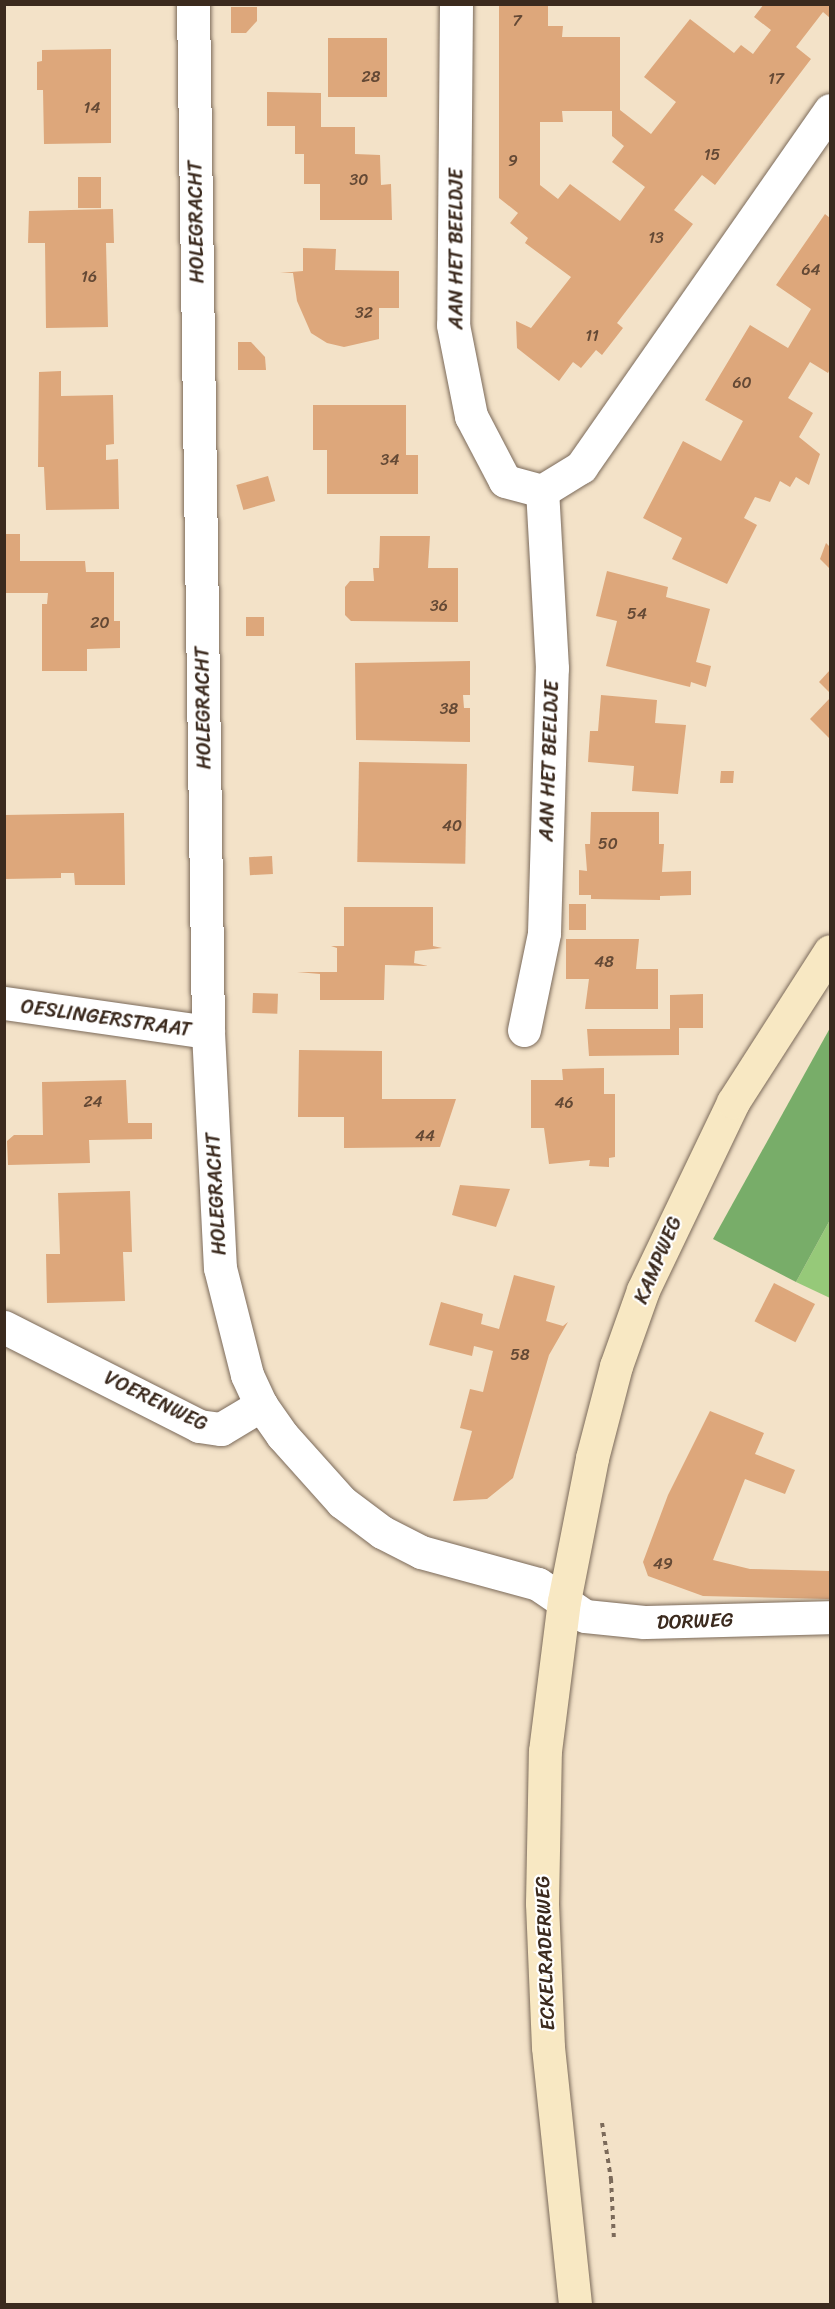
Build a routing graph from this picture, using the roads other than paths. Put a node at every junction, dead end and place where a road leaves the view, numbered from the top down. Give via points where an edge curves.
1 (193, 4) edge
2 (456, 4) edge
3 (831, 110) edge
4 (542, 491) junction
5 (831, 951) edge
6 (4, 1003) edge
7 (524, 1030) dead end
8 (208, 1032) junction
9 (4, 1327) edge
10 (261, 1405) junction
11 (564, 1601) junction
12 (831, 1617) edge
13 (575, 2304) edge

1 - 8 street, HOLEGRACHT
2 - 4 street, AAN HET BEELDJE via 453,325 471,416 505,481
3 - 4 street via 580,467
4 - 7 street, AAN HET BEELDJE via 552,668 544,933
5 - 11 main road, KAMPWEG via 733,1102 643,1290 616,1366 592,1458
6 - 8 street, OESLINGERSTRAAT
8 - 10 street, HOLEGRACHT via 220,1268 239,1350
9 - 10 street, VOERENWEG via 199,1426 221,1429
10 - 11 street via 324,1483 382,1532 443,1560 538,1584
11 - 12 street, DORWEG via 585,1616 620,1621
11 - 13 main road, ECKELRADERWEG via 545,1751 542,1903 548,2047

